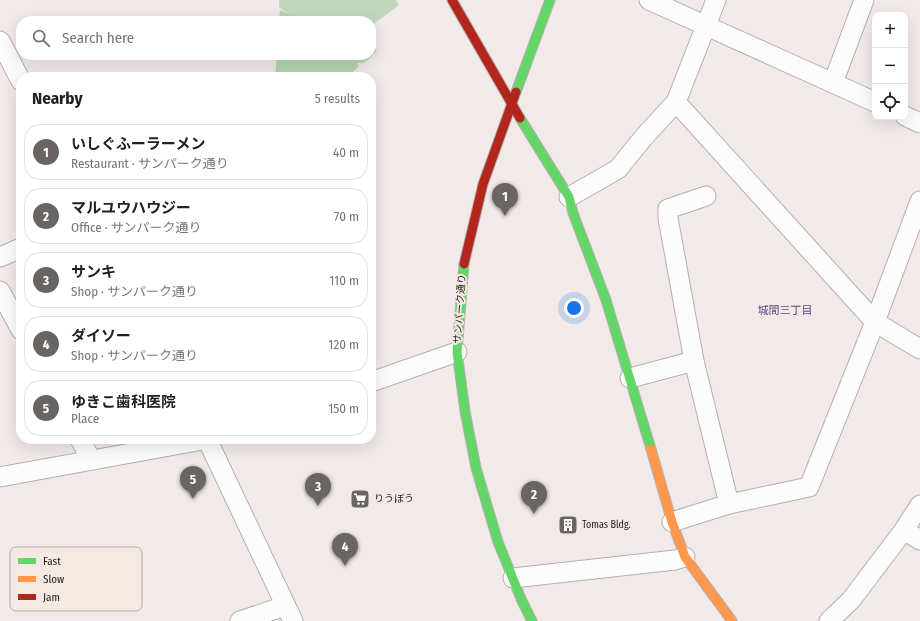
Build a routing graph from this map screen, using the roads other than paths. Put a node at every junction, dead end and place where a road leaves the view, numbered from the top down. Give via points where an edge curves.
1 (452, 0) edge
2 (550, 0) edge
3 (649, 0) edge
4 (716, 0) edge
5 (864, 0) edge
6 (706, 26) junction
7 (0, 41) edge
8 (16, 72) edge
9 (833, 83) junction
10 (872, 101) edge
11 (512, 102) junction
12 (676, 102) junction
13 (908, 117) edge
14 (920, 123) edge
15 (706, 196) dead end
16 (569, 197) junction
17 (920, 201) edge
18 (16, 250) edge
19 (0, 257) edge
20 (0, 291) edge
21 (16, 321) edge
22 (875, 322) junction
23 (920, 349) edge
24 (457, 352) junction
25 (694, 361) junction
26 (630, 378) junction
27 (376, 380) edge
28 (83, 444) edge
29 (180, 444) edge
30 (210, 444) edge
31 (91, 460) junction
32 (0, 477) edge
33 (729, 504) junction
34 (920, 505) edge
35 (672, 522) junction
36 (904, 530) junction
37 (920, 540) edge
38 (685, 557) junction
39 (513, 578) junction
40 (289, 613) edge
41 (240, 621) edge
42 (532, 621) edge
43 (732, 621) edge
44 (829, 621) edge

1 - 11 street
2 - 11 street, サンパーク通り
3 - 6 street
4 - 6 street
5 - 9 street
6 - 9 street
6 - 12 street
7 - 8 street
9 - 10 street
11 - 16 street
11 - 24 street, サンパーク通り via 483,184 463,267
12 - 16 street via 618,169
12 - 22 street
13 - 14 street
15 - 25 street via 668,209
16 - 26 street via 606,300
17 - 22 street
18 - 19 street
20 - 21 street
22 - 23 street
22 - 33 street via 808,487
24 - 27 street
24 - 39 street, サンパーク通り via 476,468 498,542
25 - 26 street
25 - 33 street
26 - 35 street
28 - 31 street
29 - 31 street
30 - 40 street
31 - 32 street
33 - 35 street
34 - 36 street
35 - 38 street
36 - 37 street
36 - 44 street via 851,600
38 - 39 street
38 - 43 street
39 - 42 street, サンパーク通り
40 - 41 street

